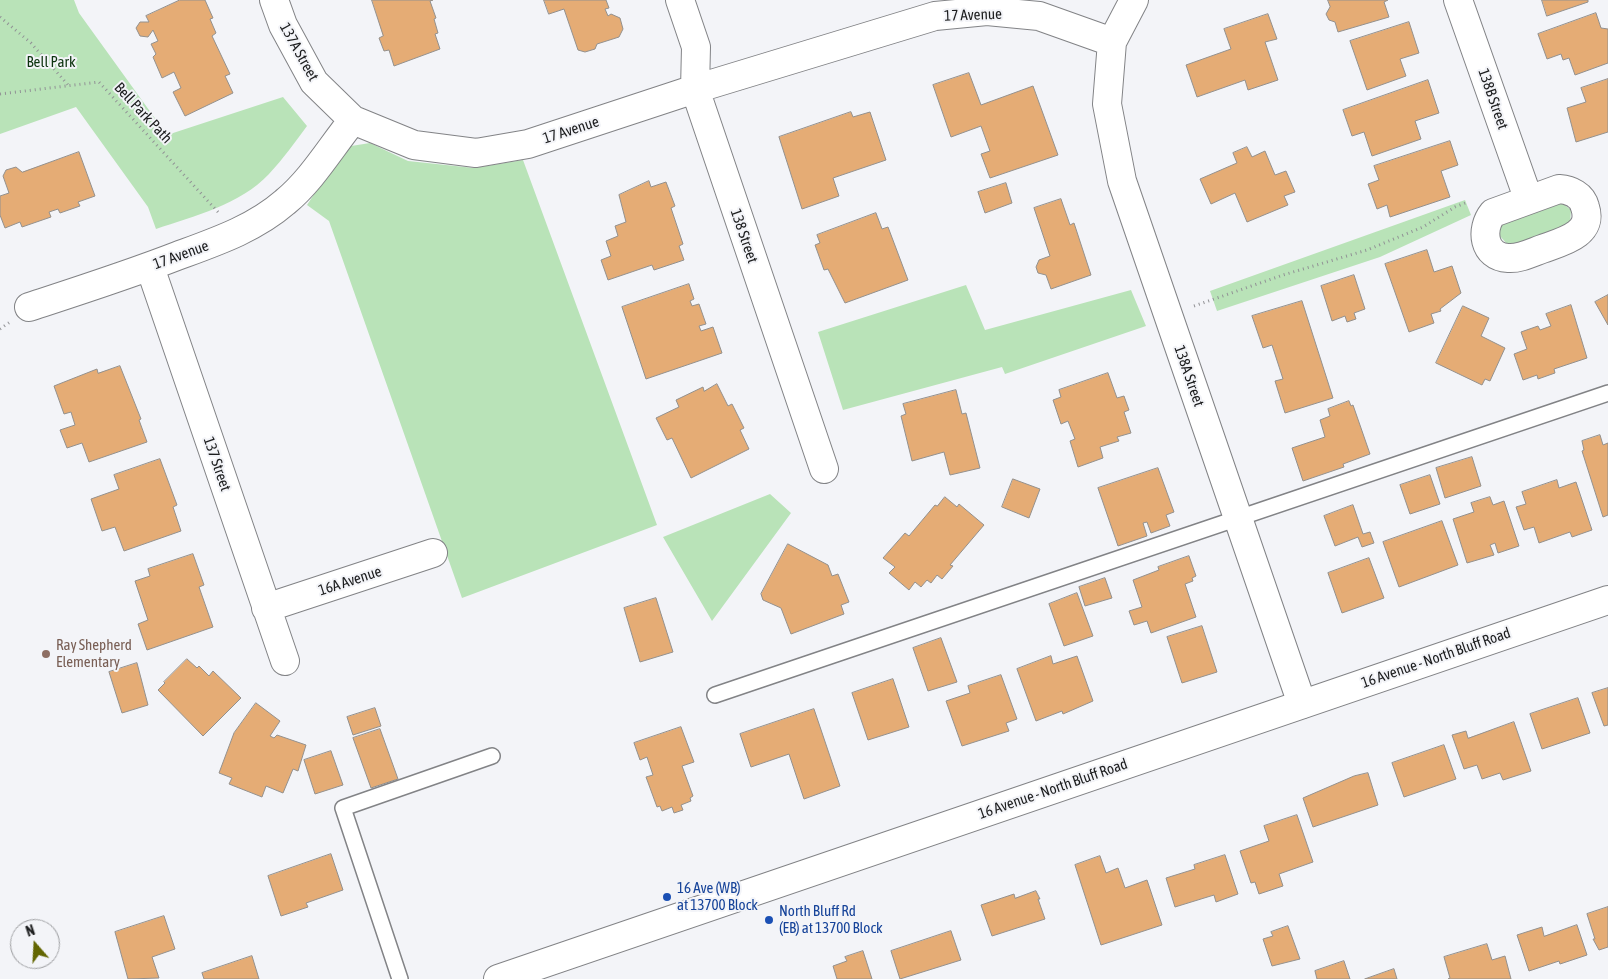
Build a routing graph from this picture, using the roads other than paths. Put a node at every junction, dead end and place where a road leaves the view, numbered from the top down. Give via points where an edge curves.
1 (274, 0) edge
2 (680, 0) edge
3 (1134, 0) edge
4 (1458, 0) edge
5 (1112, 42) junction
6 (695, 89) junction
7 (353, 120) junction
8 (1528, 198) dead end
9 (150, 267) junction
10 (29, 307) dead end
11 (1608, 393) edge
12 (824, 469) dead end
13 (1239, 519) junction
14 (433, 553) dead end
15 (1608, 600) edge
16 (266, 608) junction
17 (285, 661) dead end
18 (716, 695) dead end
19 (1302, 704) junction
20 (492, 756) dead end
21 (400, 979) edge
22 (498, 979) edge

1 - 7 street, 137A Street via 283,25 314,82
2 - 6 street, 138 Street via 696,47
3 - 5 street
4 - 8 street, 138B Street
5 - 6 street, 17 Avenue via 1039,16 987,11 935,16
5 - 13 street, 138A Street via 1107,104 1122,181
6 - 7 street, 17 Avenue via 528,144 476,153 414,145
6 - 12 street, 138 Street
7 - 9 street, 17 Avenue via 286,202 255,224
9 - 10 street, 17 Avenue
9 - 16 street, 137 Street
11 - 13 lane
13 - 18 lane
13 - 19 street, 138A Street
14 - 16 street, 16A Avenue
15 - 19 street, 16 Avenue - North Bluff Road
16 - 17 street, 137 Street
19 - 22 street, 16 Avenue - North Bluff Road
20 - 21 lane via 343,808

